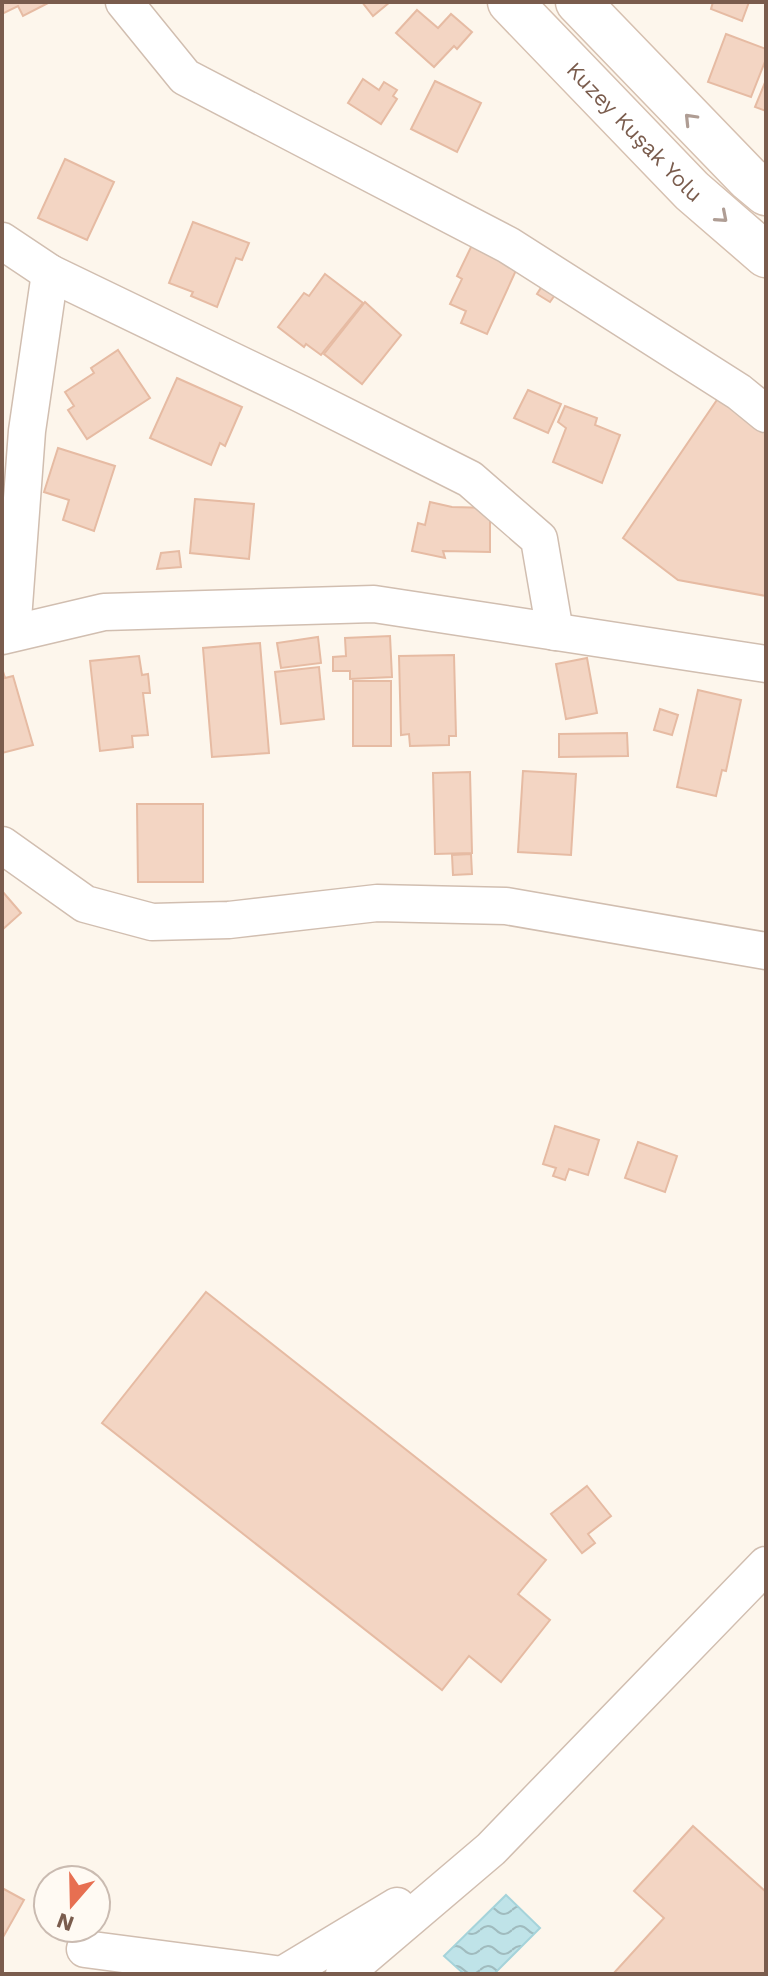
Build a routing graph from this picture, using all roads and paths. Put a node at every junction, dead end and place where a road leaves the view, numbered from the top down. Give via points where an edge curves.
1 (124, 2) edge
2 (510, 2) edge
3 (578, 2) edge
4 (766, 193) edge
5 (2, 241) edge
6 (766, 255) edge
7 (50, 273) junction
8 (766, 414) edge
9 (555, 632) junction
10 (7, 634) edge
11 (766, 664) edge
12 (2, 845) edge
13 (766, 951) edge
14 (766, 1565) edge
15 (491, 1849) junction
16 (85, 1949) dead end
17 (275, 1974) edge
18 (284, 1974) edge
19 (344, 1974) edge

1 - 8 street via 185,77 508,245
2 -> 6 main road, Kuzey Kuşak Yolu via 692,191
4 -> 3 main road
5 - 7 street
7 - 9 street via 470,479 539,539
7 - 10 street via 27,431
9 - 10 street via 374,604 104,612
9 - 11 street
12 - 13 street via 85,904 152,922 229,920 377,903 506,906
14 - 15 street
15 - 18 street
15 - 19 street
16 - 17 street

